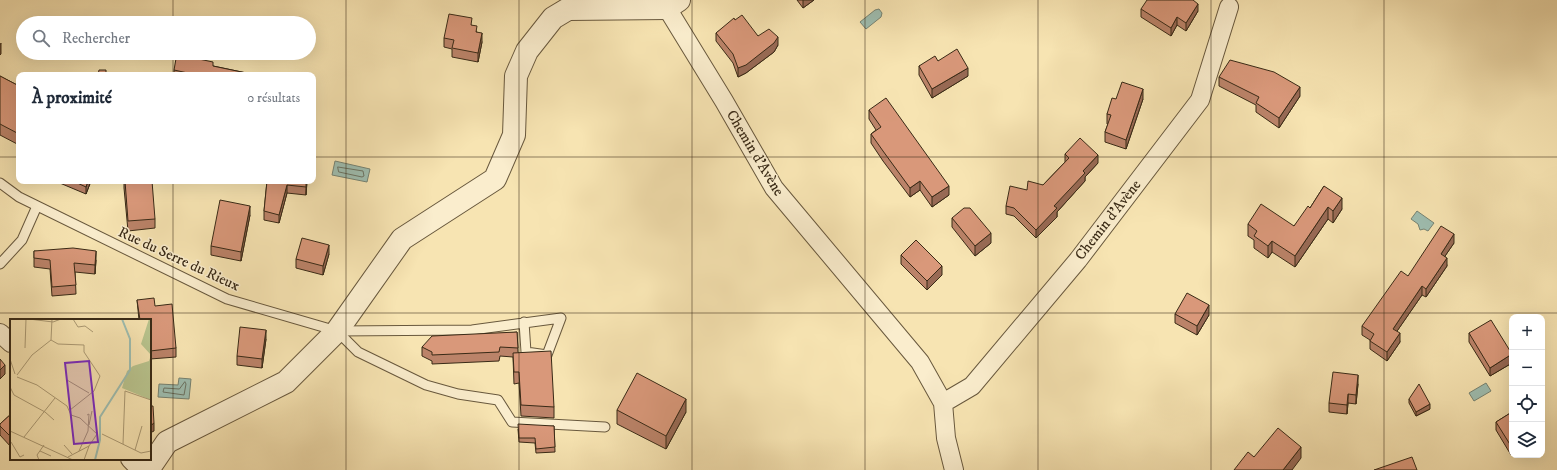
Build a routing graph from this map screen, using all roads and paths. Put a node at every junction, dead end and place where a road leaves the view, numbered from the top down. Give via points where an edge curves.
1 (673, 4) edge
2 (1229, 7) dead end
3 (0, 184) edge
4 (37, 206) junction
5 (0, 264) edge
6 (524, 322) junction
7 (337, 331) junction
8 (0, 333) edge
9 (10, 342) edge
10 (943, 402) junction
11 (605, 427) dead end
12 (131, 460) edge
13 (141, 470) edge
14 (148, 470) edge
15 (954, 470) edge

1 - 7 street via 568,9 552,18 527,51 516,76 514,135 495,179 402,239
1 - 10 street, Chemin d'Avène via 774,188 920,362
2 - 10 street, Chemin d'Avène via 1200,100 1078,260 972,386
3 - 4 lane, Rue du Serre du Rieux
4 - 5 lane via 22,240
4 - 7 lane, Rue du Serre du Rieux via 227,299
6 - 6 lane, Rue du Serre du Rieux via 526,352 547,355 561,318
6 - 7 lane, Rue du Serre du Rieux via 472,330
7 - 11 lane via 358,352 426,385 458,394 498,400 512,422
7 - 14 street via 286,382 167,442
8 - 9 street
10 - 15 street, Chemin d'Avène via 946,438
12 - 13 street

